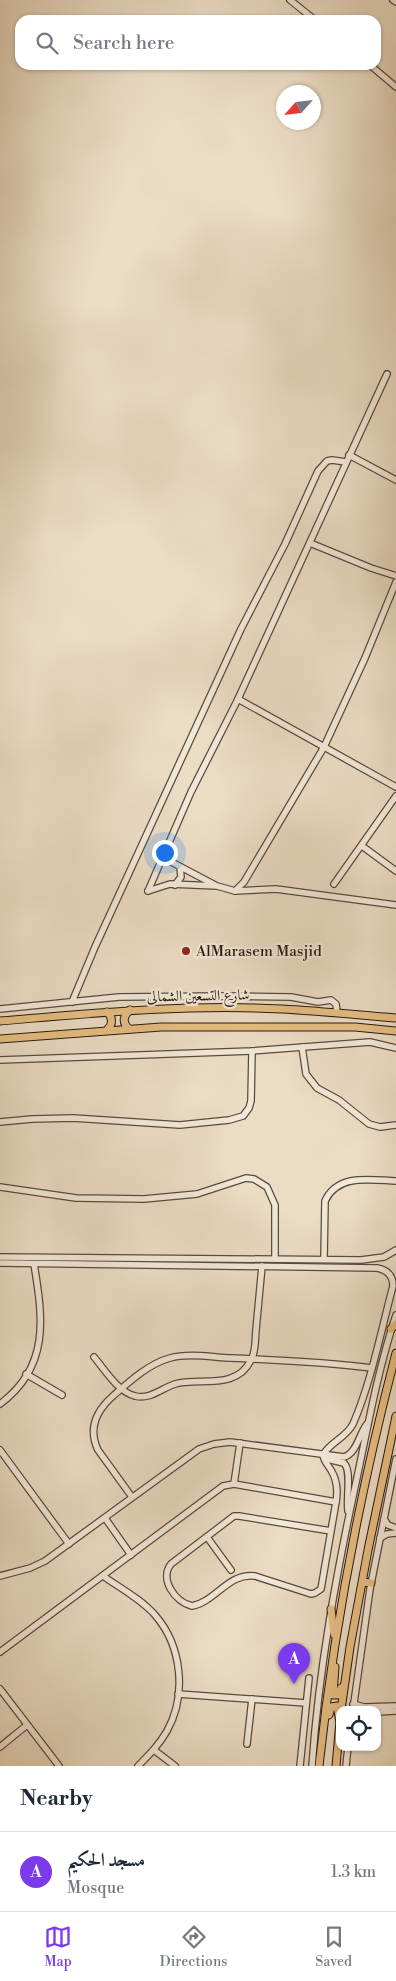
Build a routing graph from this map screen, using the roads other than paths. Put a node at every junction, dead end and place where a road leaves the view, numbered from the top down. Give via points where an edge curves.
1 (290, 0) edge
2 (309, 15) edge
3 (376, 70) edge
4 (396, 77) edge
5 (386, 78) junction
6 (396, 87) edge
7 (387, 374) dead end
8 (349, 455) junction
9 (346, 462) junction
10 (396, 480) edge
11 (310, 543) junction
12 (396, 576) edge
13 (396, 582) edge
14 (238, 699) junction
15 (324, 747) junction
16 (396, 787) edge
17 (396, 796) edge
18 (362, 846) junction
19 (162, 857) junction
20 (180, 867) junction
21 (396, 871) edge
22 (334, 884) dead end
23 (175, 885) junction
24 (217, 886) junction
25 (235, 890) junction
26 (396, 905) edge
27 (72, 1002) junction
28 (0, 1009) edge
29 (130, 1010) junction
30 (107, 1012) junction
31 (336, 1013) junction
32 (396, 1018) edge
33 (0, 1020) edge
34 (129, 1029) junction
35 (107, 1030) junction
36 (396, 1031) edge
37 (0, 1039) edge
38 (302, 1047) junction
39 (396, 1048) edge
40 (252, 1051) junction
41 (0, 1060) edge
42 (0, 1122) edge
43 (396, 1125) edge
44 (396, 1181) edge
45 (0, 1188) edge
46 (396, 1250) edge
47 (0, 1257) edge
48 (275, 1258) junction
49 (324, 1259) junction
50 (0, 1263) edge
51 (34, 1264) junction
52 (262, 1266) junction
53 (396, 1314) edge
54 (394, 1327) edge
55 (396, 1353) edge
56 (94, 1357) dead end
57 (252, 1359) junction
58 (372, 1368) junction
59 (394, 1368) edge
60 (26, 1374) junction
61 (392, 1381) edge
62 (123, 1388) junction
63 (62, 1395) dead end
64 (0, 1404) edge
65 (396, 1416) edge
66 (369, 1421) junction
67 (240, 1443) junction
68 (393, 1446) edge
69 (0, 1450) edge
70 (323, 1455) junction
71 (396, 1459) edge
72 (234, 1484) junction
73 (132, 1497) junction
74 (336, 1502) junction
75 (349, 1514) junction
76 (105, 1518) junction
77 (384, 1519) junction
78 (396, 1528) edge
79 (331, 1531) junction
80 (396, 1533) edge
81 (207, 1536) junction
82 (380, 1538) junction
83 (69, 1544) junction
84 (131, 1555) junction
85 (231, 1570) dead end
86 (0, 1576) edge
87 (103, 1576) junction
88 (363, 1582) junction
89 (371, 1583) junction
90 (331, 1609) junction
91 (334, 1644) junction
92 (350, 1647) junction
93 (0, 1652) edge
94 (308, 1678) dead end
95 (0, 1689) edge
96 (178, 1694) junction
97 (252, 1699) junction
98 (306, 1703) junction
99 (342, 1706) edge
100 (353, 1706) edge
101 (381, 1706) edge
102 (396, 1706) edge
103 (336, 1707) edge
104 (396, 1711) edge
105 (381, 1712) edge
106 (27, 1725) junction
107 (248, 1744) dead end
108 (0, 1747) edge
109 (154, 1750) junction
110 (337, 1751) edge
111 (348, 1751) edge
112 (58, 1766) edge
113 (138, 1766) edge
114 (175, 1766) edge
115 (300, 1766) edge
116 (317, 1766) edge
117 (336, 1766) edge
118 (346, 1766) edge

1 - 2 street
3 - 5 street
4 - 5 street
5 - 6 street
7 - 8 street
8 - 9 street
8 - 10 street
9 - 11 street
9 - 27 street via 326,461 318,471 241,629
11 - 12 street
11 - 14 street
13 - 15 street
14 - 15 street
14 - 19 street via 190,792
15 - 16 street
15 - 25 street via 244,882
17 - 18 street
18 - 21 street
18 - 22 street
19 - 20 street
19 - 23 street via 148,891
20 - 23 street via 180,877
20 - 24 street
23 - 24 street
24 - 25 street
25 - 26 street via 276,889
27 - 28 street
27 - 31 street via 119,997 291,997 316,1002 333,1001
29 - 30 main road, شارع التسعين الشمالى
29 - 31 main road, شارع التسعين الشمالى via 282,1009
29 - 34 main road via 124,1020
30 - 33 main road, شارع التسعين الشمالى
30 - 35 main road via 112,1022
31 - 32 main road, شارع التسعين الشمالى
34 - 35 main road, شارع التسعين الشمالى
34 - 36 main road, شارع التسعين الشمالى via 356,1027
35 - 37 main road, شارع التسعين الشمالى
38 - 39 street via 370,1042
38 - 40 street
38 - 43 street via 305,1069 317,1088 340,1100 369,1124 380,1127
40 - 41 street
40 - 42 street via 249,1108 243,1116 229,1120 180,1125 73,1118
44 - 49 street via 348,1181 329,1194 325,1201
45 - 48 street via 76,1198 125,1199 197,1194 246,1178 254,1179 267,1187 275,1205
46 - 49 street via 373,1260
47 - 48 street
48 - 49 street
50 - 51 street
51 - 52 street
51 - 60 street via 41,1329 37,1350
52 - 57 street
52 - 58 street via 377,1268 390,1274 393,1286
53 - 54 street
54 - 66 street
55 - 59 main road
56 - 62 street
57 - 58 street
57 - 62 street via 171,1358 150,1368
57 - 62 street via 241,1372 217,1382 175,1384 145,1397 132,1395
58 - 70 street via 352,1426
59 - 61 main road
60 - 63 street
60 - 64 street via 12,1395
61 - 91 main road
62 - 73 street via 101,1409 93,1433 98,1450
65 - 68 main road
66 - 70 street via 350,1455
66 - 75 street
67 - 70 street
67 - 72 street
67 - 73 street via 220,1443 200,1449
68 - 88 main road
69 - 83 street
70 - 74 street via 336,1482
70 - 75 street via 344,1463 348,1469
71 - 77 street
72 - 74 street
72 - 84 street via 220,1487
73 - 76 street
74 - 79 street
75 - 90 street
76 - 83 street
76 - 84 street
77 - 78 street
77 - 82 street
79 - 81 street via 236,1516
79 - 81 street via 322,1587 315,1593 247,1575 236,1578 197,1605 189,1606 168,1586 166,1573 172,1564
80 - 82 street
81 - 85 street
82 - 89 street
83 - 86 street via 35,1566
84 - 87 street
87 - 93 street
87 - 96 street via 146,1606 166,1632 176,1653
88 - 89 main road
88 - 92 main road
89 - 100 street
90 - 91 main road
90 - 116 street via 315,1722
91 - 92 main road via 332,1692 336,1696 340,1692
91 - 116 main road
92 - 99 main road
94 - 98 street
95 - 106 street
96 - 97 street
96 - 109 street via 171,1724
97 - 98 street
97 - 107 street
98 - 115 street
101 - 102 street
103 - 116 main road via 330,1708 326,1743
104 - 105 street
106 - 108 street
106 - 112 street
109 - 113 street
109 - 114 street
110 - 117 main road
111 - 118 street

